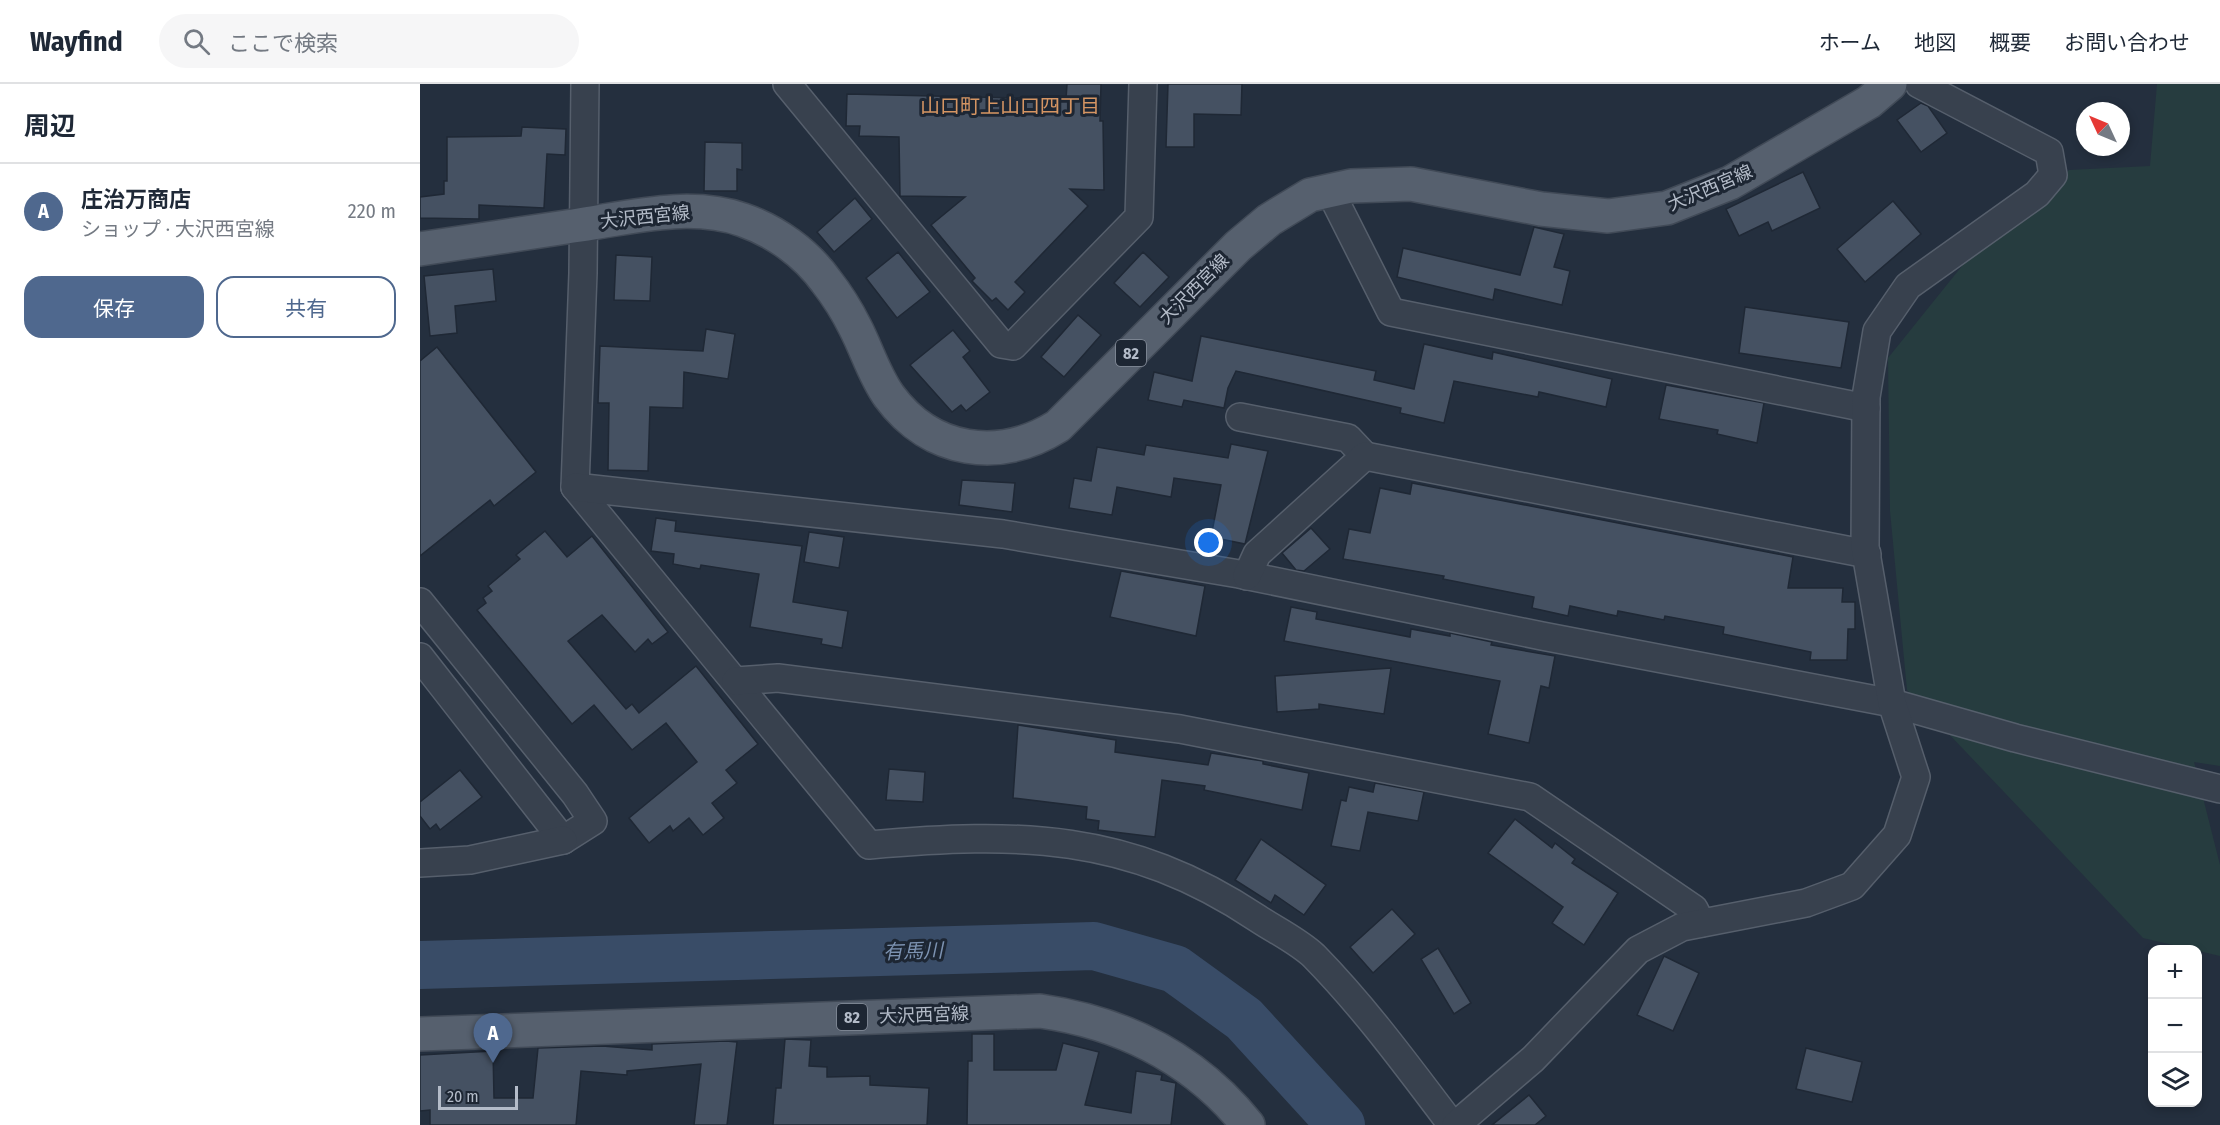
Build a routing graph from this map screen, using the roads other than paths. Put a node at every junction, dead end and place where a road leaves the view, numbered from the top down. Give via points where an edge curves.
1 (585, 84) edge
2 (787, 84) edge
3 (1143, 84) edge
4 (1890, 84) edge
5 (1919, 84) edge
6 (1330, 191) junction
7 (581, 225) junction
8 (420, 249) edge
9 (1866, 408) junction
10 (1240, 417) dead end
11 (1365, 456) junction
12 (575, 487) junction
13 (1867, 554) junction
14 (1247, 576) junction
15 (420, 602) edge
16 (420, 657) edge
17 (736, 681) junction
18 (1892, 703) junction
19 (2220, 789) edge
20 (562, 840) junction
21 (420, 862) edge
22 (1701, 923) junction
23 (420, 1034) edge
24 (1248, 1125) edge
25 (1454, 1125) edge

1 - 7 street
2 - 3 street via 1001,344 1012,346 1139,217
4 - 6 main road, 大沢西宮線 / 82 via 1869,102 1730,183 1667,208 1608,216 1563,212 1411,184 1351,186
5 - 9 street via 2049,152 2053,175 2037,194 1908,286 1877,331
6 - 7 main road, 大沢西宮線 / 82 via 1310,195 1269,220 1238,246 1058,426 1023,444 987,449 938,437 903,412 878,377 855,327 824,278 806,258 770,232 728,215 704,212 651,214
6 - 9 street via 1391,312
7 - 8 main road, 大沢西宮線 / 82
7 - 12 street
9 - 13 street
10 - 11 street via 1348,438
11 - 13 street
11 - 14 street via 1257,554
12 - 14 street via 1004,534
12 - 17 street
13 - 18 street
14 - 18 street
15 - 20 street via 593,821
16 - 20 street
17 - 22 street via 778,678 1180,729 1530,797 1694,909
17 - 25 street via 869,844 1011,837 1082,844 1152,862 1223,895 1312,954
18 - 19 street
18 - 22 street via 1916,777 1897,835 1852,886 1806,903
20 - 21 street via 470,861
22 - 25 street via 1682,927 1638,950 1533,1059
23 - 24 main road, 大沢西宮線 / 82 via 1040,1011 1098,1023 1149,1043 1206,1082

